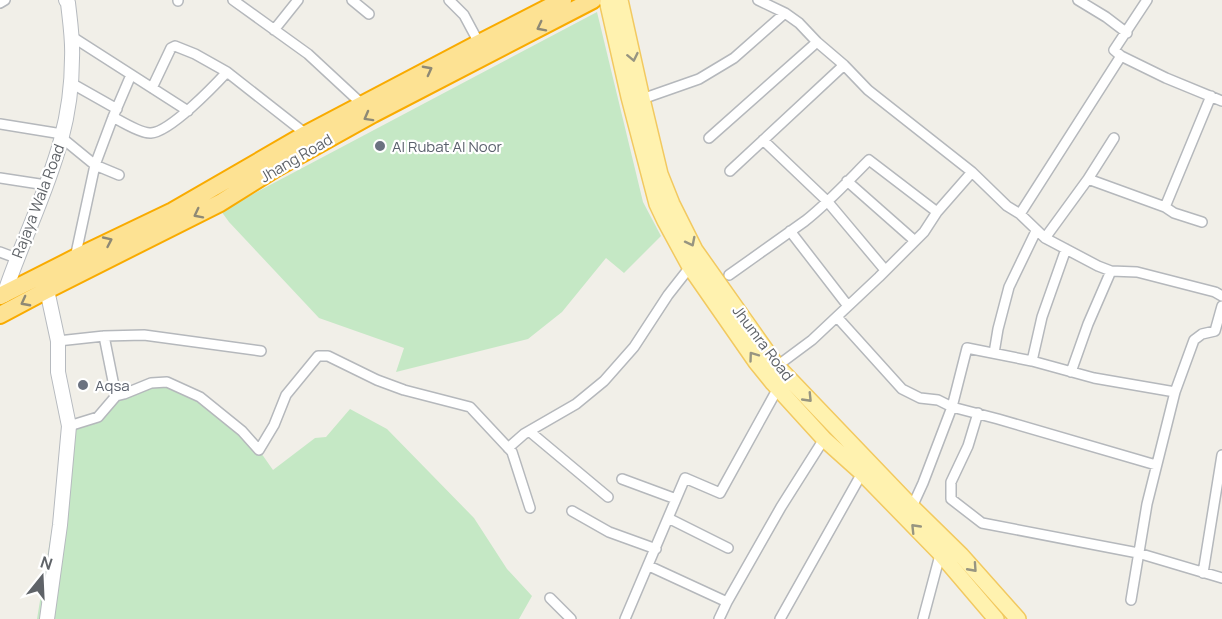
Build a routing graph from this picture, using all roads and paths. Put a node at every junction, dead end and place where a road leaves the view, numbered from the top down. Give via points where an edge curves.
1 (5, 0) edge
2 (66, 0) edge
3 (233, 0) edge
4 (298, 0) edge
5 (352, 0) edge
6 (449, 0) edge
7 (563, 0) edge
8 (592, 0) edge
9 (607, 0) edge
10 (620, 0) edge
11 (758, 0) edge
12 (1078, 0) edge
13 (1147, 0) edge
14 (0, 3) edge
15 (784, 12) junction
16 (369, 14) dead end
17 (274, 30) junction
18 (1127, 33) junction
19 (71, 36) junction
20 (817, 42) junction
21 (479, 43) junction
22 (1121, 56) junction
23 (844, 65) junction
24 (227, 72) junction
25 (131, 75) junction
26 (71, 83) junction
27 (152, 88) junction
28 (1211, 96) junction
29 (642, 99) junction
30 (1222, 101) edge
31 (363, 105) junction
32 (188, 111) junction
33 (115, 113) junction
34 (0, 124) edge
35 (306, 134) junction
36 (62, 136) junction
37 (709, 138) dead end
38 (1114, 138) dead end
39 (764, 140) junction
40 (272, 162) junction
41 (95, 165) junction
42 (730, 171) dead end
43 (972, 172) junction
44 (119, 175) dead end
45 (0, 178) edge
46 (1088, 179) junction
47 (847, 181) junction
48 (46, 185) junction
49 (827, 201) junction
50 (1165, 207) junction
51 (937, 212) junction
52 (1020, 214) junction
53 (1202, 222) dead end
54 (790, 231) junction
55 (1036, 231) junction
56 (1046, 238) junction
57 (915, 241) junction
58 (1066, 249) junction
59 (0, 252) edge
60 (16, 258) junction
61 (75, 258) junction
62 (690, 267) junction
63 (885, 270) junction
64 (1111, 271) junction
65 (729, 275) dead end
66 (47, 290) junction
67 (2, 295) edge
68 (1222, 296) edge
69 (848, 306) junction
70 (1222, 306) edge
71 (0, 315) edge
72 (837, 316) junction
73 (1219, 332) edge
74 (104, 336) junction
75 (58, 341) junction
76 (261, 351) dead end
77 (994, 353) junction
78 (1032, 361) junction
79 (777, 366) junction
80 (1071, 372) junction
81 (778, 388) junction
82 (1175, 392) junction
83 (116, 396) junction
84 (952, 407) junction
85 (978, 413) junction
86 (69, 426) junction
87 (529, 431) junction
88 (824, 439) junction
89 (508, 447) junction
90 (1222, 455) edge
91 (1156, 465) junction
92 (862, 473) junction
93 (622, 479) dead end
94 (608, 496) dead end
95 (676, 499) junction
96 (912, 507) junction
97 (530, 508) dead end
98 (572, 511) dead end
99 (668, 518) junction
100 (728, 548) dead end
101 (656, 549) junction
102 (945, 550) junction
103 (1138, 552) junction
104 (649, 566) junction
105 (1203, 573) junction
106 (1222, 578) edge
107 (550, 598) dead end
108 (1131, 600) dead end
109 (727, 602) junction
110 (47, 619) edge
111 (572, 619) edge
112 (626, 619) edge
113 (719, 619) edge
114 (780, 619) edge
115 (923, 619) edge
116 (996, 619) edge
117 (1018, 619) edge

1 - 14 street
2 - 19 street, Rajaya Wala Road
3 - 17 street
4 - 17 street
5 - 16 street
6 - 21 street via 464,15
7 - 21 highway, Jhang Road
8 -> 40 highway, Jhang Road
9 - 62 main road, Jhumra Road via 657,204
10 -> 29 main road, Jhumra Road
11 - 15 street
12 - 18 street
13 - 18 street
15 - 20 street
15 - 29 street via 734,58 699,79
17 - 31 street via 308,54
18 - 22 street via 1114,50
19 - 25 street
19 - 26 street, Rajaya Wala Road
20 - 23 street
20 - 37 street
31 -> 21 highway, Jhang Road
22 - 28 street
22 - 52 street
23 - 39 street
23 - 43 street via 868,90
24 - 27 street via 172,46
24 - 32 street
24 - 35 street
25 - 27 street
25 - 33 street
26 - 33 street
26 - 36 street, Rajaya Wala Road
27 - 32 street
28 - 30 street
28 - 50 street
29 -> 79 main road, Jhumra Road via 660,174 694,250
31 - 35 highway, Jhang Road
32 - 33 street via 159,132 149,134
33 - 41 street
34 - 36 street
35 - 40 highway, Jhang Road
36 - 41 street
36 - 48 street, Rajaya Wala Road
38 - 46 street
39 - 42 street
39 - 49 street
61 -> 40 highway, Jhang Road
40 -> 66 highway, Jhang Road via 220,203
41 - 44 street
41 - 61 street
43 - 51 street
43 - 52 street
45 - 48 street
46 - 50 street
46 - 56 street
47 - 49 street
47 - 51 street via 869,160
47 - 57 street
48 - 60 street, Rajaya Wala Road
49 - 54 street
49 - 63 street
50 - 53 street
51 - 57 street
52 - 55 street
54 - 65 street
54 - 69 street
55 - 56 street
55 - 77 street via 1009,287
56 - 58 street
57 - 63 street
58 - 64 street
58 - 78 street via 1042,317
59 - 60 street
60 - 67 street, Rajaya Wala Road
61 - 67 highway, Jhang Road
81 -> 62 main road, Jhumra Road
62 - 87 street via 634,347 604,381 576,404
63 - 69 street
64 - 68 street via 1137,272
64 - 80 street
66 -> 71 highway, Jhang Road
66 - 75 street
69 - 72 street
70 - 73 street
72 - 79 street
72 - 84 street via 902,389
73 - 82 street via 1202,334 1194,340
74 - 75 street
74 - 76 street via 144,335
74 - 83 street
75 - 86 street via 58,372
77 - 78 street
77 - 84 street via 967,348
78 - 80 street
79 -> 96 main road, Jhumra Road
80 - 82 street
81 - 88 main road, Jhumra Road
81 - 95 street via 720,493 685,478
82 - 91 street
83 - 86 street via 98,417
83 - 89 street via 151,383 167,382 200,397 259,450 286,395 318,356 328,356 377,381 470,407
84 - 85 street
84 - 96 street
85 - 91 street
85 - 103 street via 968,447 951,482 951,499 959,506 982,523
86 - 110 street
87 - 89 street
87 - 94 street
88 - 92 main road, Jhumra Road
88 - 109 street
89 - 97 street
90 - 105 street
91 - 103 street
102 -> 92 main road, Jhumra Road
92 - 114 street
93 - 95 street
95 - 99 street
96 - 102 main road, Jhumra Road
98 - 101 street via 609,532
99 - 100 street
99 - 101 street
101 - 104 street
102 - 115 street
102 - 116 main road, Jhumra Road
102 -> 117 main road, Jhumra Road
103 - 105 street
103 - 108 street
104 - 109 street
104 - 112 street
105 - 106 street
107 - 111 street
109 - 113 street

